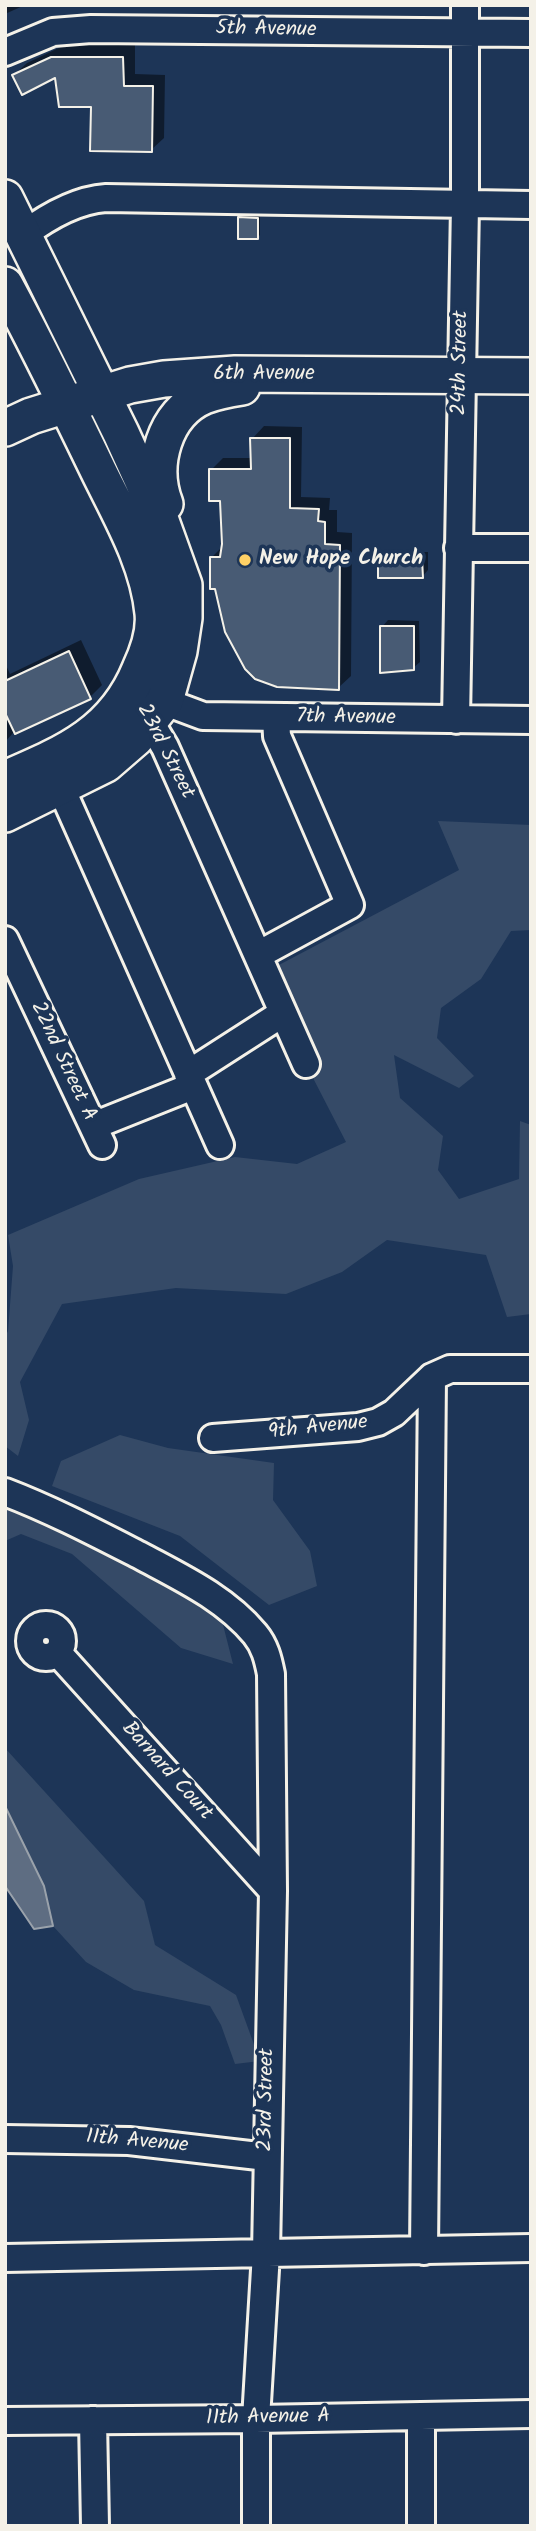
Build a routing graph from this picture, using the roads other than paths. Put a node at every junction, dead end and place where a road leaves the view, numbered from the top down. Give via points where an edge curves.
1 (465, 5) edge
2 (464, 33) junction
3 (531, 33) edge
4 (5, 52) edge
5 (5, 198) edge
6 (465, 205) junction
7 (531, 205) edge
8 (23, 234) junction
9 (5, 285) edge
10 (343, 375) junction
11 (461, 375) junction
12 (531, 376) edge
13 (101, 394) junction
14 (67, 404) junction
15 (5, 428) edge
16 (458, 548) junction
17 (531, 548) edge
18 (184, 585) junction
19 (132, 690) junction
20 (156, 712) junction
21 (276, 718) junction
22 (456, 720) junction
23 (531, 720) edge
24 (5, 779) edge
25 (61, 788) junction
26 (5, 814) edge
27 (5, 940) edge
28 (258, 955) junction
29 (283, 1013) junction
30 (306, 1064) dead end
31 (191, 1080) junction
32 (220, 1145) dead end
33 (531, 1369) edge
34 (432, 1377) junction
35 (213, 1438) dead end
36 (5, 1492) edge
37 (58, 1653) dead end
38 (273, 1891) junction
39 (5, 2139) edge
40 (267, 2157) junction
41 (531, 2248) edge
42 (424, 2251) junction
43 (266, 2253) junction
44 (5, 2259) edge
45 (531, 2414) edge
46 (421, 2416) junction
47 (256, 2419) junction
48 (93, 2420) junction
49 (5, 2421) edge
50 (95, 2526) edge
51 (256, 2526) edge
52 (421, 2526) edge

1 - 2 street, 24th Street
2 - 3 street, 5th Avenue
2 - 4 street, 5th Avenue via 91,29 54,32
2 - 6 street, 24th Street
5 - 8 main road, 23rd Street
6 - 7 street
6 - 8 street via 106,198 74,205
6 - 11 street, 24th Street
8 - 13 main road, 23rd Street
9 - 14 main road, 23rd Street
10 - 11 main road, 6th Avenue
10 - 13 main road, 6th Avenue via 200,376 130,385
10 - 18 main road via 222,390 201,397 172,426 158,461 163,497 180,541
11 - 12 main road, 6th Avenue
11 - 16 street, 24th Street
13 - 14 main road, 6th Avenue
13 - 18 main road, 23rd Street via 161,521
14 - 15 main road, 6th Avenue
14 - 19 main road, 23rd Street via 127,528 150,594 149,649
16 - 17 street
16 - 22 street, 24th Street
18 - 20 main road, 23rd Street via 179,651
19 - 20 street, 23rd Street
19 - 24 main road via 93,735 63,754
20 - 21 street, 7th Avenue
20 - 25 main road via 136,738 106,764
20 - 28 street, 23rd Street via 165,747
21 - 22 street, 7th Avenue
21 - 28 street via 277,736 349,905
22 - 23 street, 7th Avenue
25 - 26 main road
25 - 31 street
27 - 31 street, 22nd Street A via 98,1136
28 - 29 street, 23rd Street
29 - 30 street, 23rd Street
29 - 31 street
31 - 32 street
33 - 34 street via 450,1369
34 - 35 street, 9th Avenue via 378,1422
34 - 42 street
36 - 38 street, 23rd Street via 79,1524 205,1591 257,1636 267,1653 271,1674
37 - 38 street, Barnard Court
38 - 40 street, 23rd Street
39 - 40 street, 11th Avenue via 130,2141
40 - 43 street, 23rd Street
41 - 42 street
42 - 43 street
43 - 44 street
43 - 47 street, 23rd Street
45 - 46 street, 11th Avenue A
46 - 47 street, 11th Avenue A
46 - 52 street
47 - 48 street, 11th Avenue A
47 - 51 street, 23rd Street
48 - 49 street, 11th Avenue A
48 - 50 street

